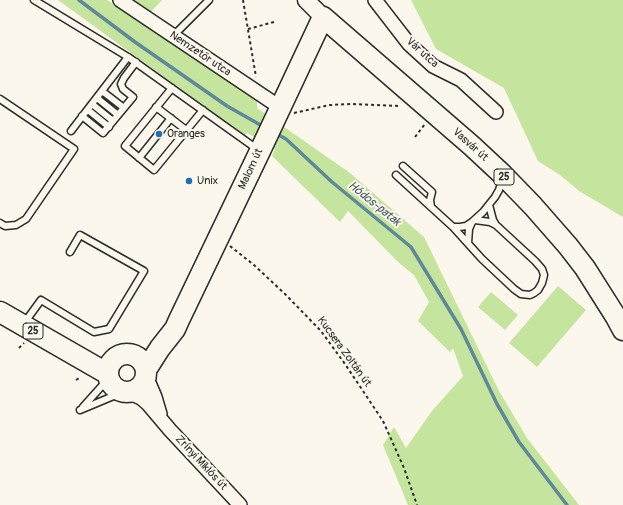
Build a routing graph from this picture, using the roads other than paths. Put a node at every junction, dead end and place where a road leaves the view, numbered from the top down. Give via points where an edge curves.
1 (34, 0) edge
2 (120, 0) edge
3 (209, 0) edge
4 (306, 0) edge
5 (375, 0) edge
6 (323, 17) junction
7 (179, 30) dead end
8 (358, 48) junction
9 (307, 51) junction
10 (128, 57) junction
11 (136, 62) junction
12 (172, 88) junction
13 (102, 91) junction
14 (97, 98) junction
15 (0, 100) edge
16 (92, 104) junction
17 (156, 107) junction
18 (124, 108) junction
19 (88, 110) junction
20 (203, 110) junction
21 (283, 112) junction
22 (496, 112) dead end
23 (118, 115) junction
24 (82, 116) junction
25 (171, 118) junction
26 (113, 121) junction
27 (109, 127) junction
28 (186, 130) junction
29 (71, 131) dead end
30 (261, 148) junction
31 (139, 158) junction
32 (403, 166) dead end
33 (396, 175) dead end
34 (509, 186) junction
35 (495, 197) junction
36 (489, 205) junction
37 (431, 206) junction
38 (474, 221) junction
39 (0, 224) edge
40 (496, 225) junction
41 (453, 227) junction
42 (468, 243) junction
43 (70, 252) dead end
44 (0, 312) edge
45 (179, 320) junction
46 (23, 325) junction
47 (623, 330) edge
48 (66, 350) junction
49 (124, 355) junction
50 (146, 373) junction
51 (117, 384) junction
52 (162, 420) junction
53 (240, 505) edge

1 - 10 lane
2 - 21 street, Nemzetőr utca
3 - 7 lane
4 - 6 street, Vasvár út
5 - 22 street, Vár utca via 409,44 433,66 461,80
6 - 8 main road, Vasvár út / 25
6 - 9 main road, Malom út / 25
8 - 9 main road, 25 via 332,37 322,40
8 - 34 main road, Vasvár út / 25 via 472,146
9 - 21 main road, Malom út / 25
10 - 11 lane
10 - 13 lane
11 - 12 lane
11 - 18 lane via 121,84 123,89 133,96
12 - 17 lane
12 - 20 lane
13 - 14 lane
13 - 18 lane
14 - 16 lane
14 - 23 lane
15 - 39 lane via 74,149 26,219 16,224
16 - 19 lane
16 - 26 lane
17 - 25 lane
17 - 31 lane via 125,146
18 - 23 lane
19 - 24 lane
19 - 27 lane
20 - 28 lane
20 - 30 lane
21 - 30 main road, Malom út / 25
23 - 26 lane
24 - 27 lane via 103,133
24 - 29 lane
25 - 28 lane
25 - 31 lane
26 - 27 lane
28 - 31 lane via 154,170
30 - 45 main road, Malom út / 25
32 - 37 lane via 432,192
33 - 37 lane
34 - 35 lane
34 - 35 lane via 502,182
34 - 47 main road, Vasvár út / 25 via 533,206 568,246 585,268
35 - 36 lane
36 - 38 lane
36 - 40 lane
37 - 41 lane
38 - 40 lane
38 - 41 lane via 466,226
38 - 42 lane via 469,230
40 - 42 lane via 542,269 542,283 534,293 521,294 514,289
41 - 42 lane
43 - 46 lane via 80,235 144,271 109,329 94,332 41,300
44 - 46 main road, Zrínyi Miklós út / 25
45 - 49 main road, Malom út / 25 via 148,346
45 - 50 main road, Malom út / 25
46 - 48 main road, Zrínyi Miklós út / 25
48 - 49 main road, Zrínyi Miklós út / 25 via 93,357
48 - 51 main road, Zrínyi Miklós út / 25
49 - 50 main road via 140,359
49 - 51 main road via 114,359 109,368
50 - 51 main road, 25 via 144,382 134,391
50 - 52 street, Zrínyi Miklós út
51 - 51 lane via 80,410
51 - 52 street, Zrínyi Miklós út via 141,398
52 - 53 street, Zrínyi Miklós út

